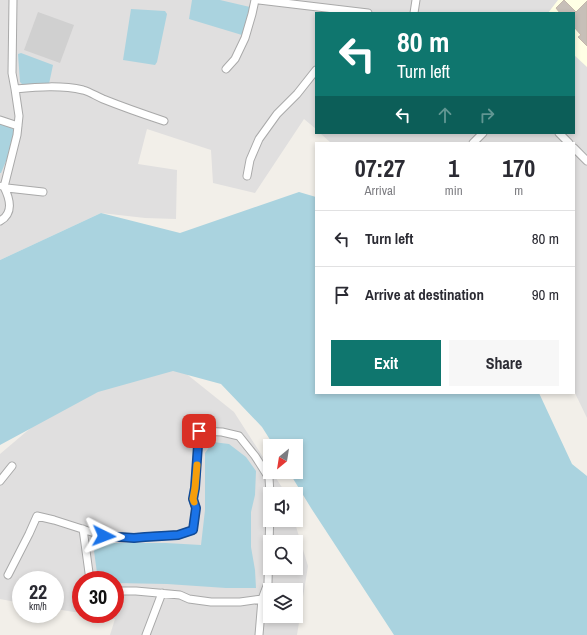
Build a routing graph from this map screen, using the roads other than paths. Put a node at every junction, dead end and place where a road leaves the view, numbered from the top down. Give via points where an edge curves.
1 (13, 0) edge
2 (255, 0) edge
3 (259, 0) edge
4 (416, 0) edge
5 (360, 12) edge
6 (414, 12) edge
7 (226, 69) dead end
8 (315, 71) edge
9 (15, 89) junction
10 (0, 120) edge
11 (164, 121) dead end
12 (18, 126) junction
13 (482, 134) edge
14 (560, 134) edge
15 (473, 142) edge
16 (568, 142) edge
17 (575, 149) edge
18 (587, 161) edge
19 (247, 176) dead end
20 (1, 187) edge
21 (43, 192) dead end
22 (0, 221) edge
23 (12, 466) dead end
24 (0, 481) edge
25 (270, 487) edge
26 (270, 527) edge
27 (83, 529) junction
28 (89, 571) edge
29 (8, 575) dead end
30 (124, 592) edge
31 (162, 593) junction
32 (262, 599) junction
33 (146, 635) edge
34 (258, 635) edge

1 - 9 street via 12,73
2 - 7 street via 245,38 235,59
3 - 5 street
4 - 6 street
8 - 19 street via 277,114 259,139 250,160
9 - 11 street via 66,87 85,90
9 - 12 street
10 - 12 street
12 - 20 street
13 - 15 street
14 - 16 street
17 - 18 street
20 - 21 street
20 - 22 street via 9,198 9,213
23 - 24 street
25 - 27 street via 269,478 239,436 199,431 193,530 178,535 134,538 104,536
26 - 32 street via 268,582
27 - 28 street
27 - 29 street via 36,516
30 - 31 street
31 - 32 street via 180,595 189,600 211,602
31 - 33 street
32 - 34 street

